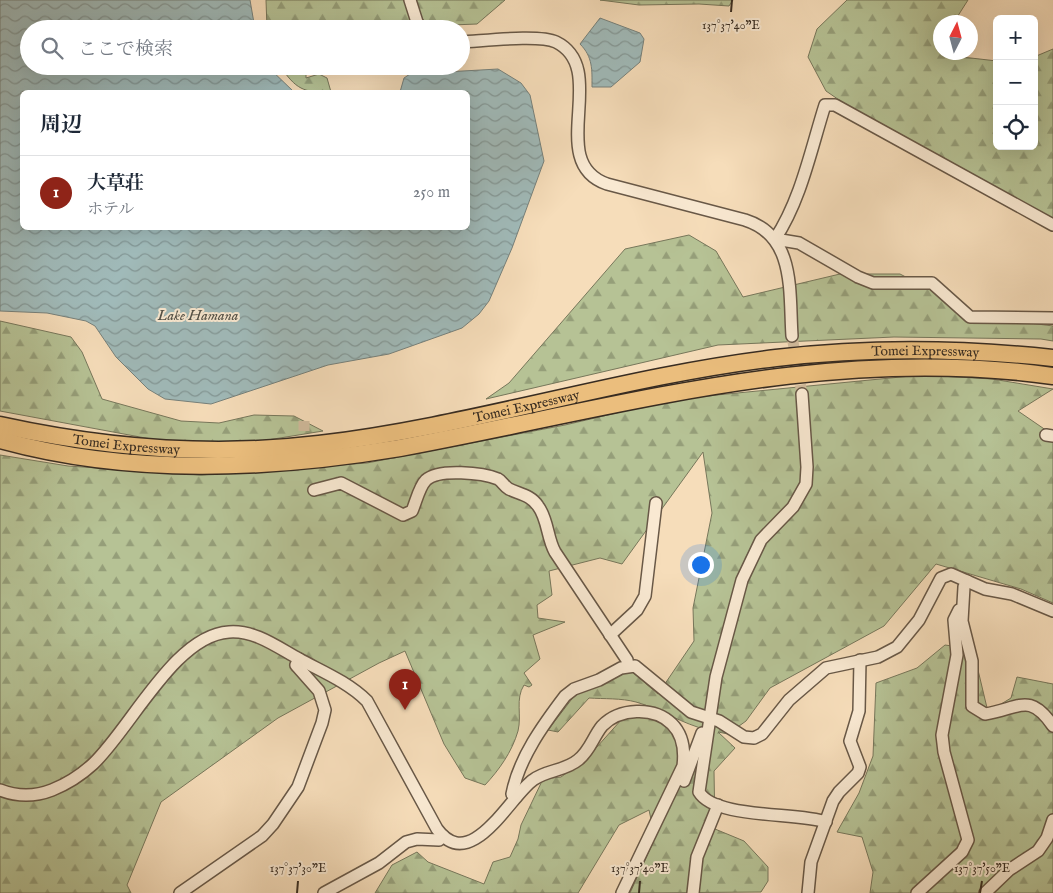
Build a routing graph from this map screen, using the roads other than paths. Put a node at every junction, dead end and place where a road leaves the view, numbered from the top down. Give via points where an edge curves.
1 (410, 0) edge
2 (417, 20) edge
3 (470, 42) edge
4 (1053, 225) edge
5 (775, 239) junction
6 (1053, 318) edge
7 (792, 336) tunnel mouth
8 (1053, 358) edge
9 (1053, 376) edge
10 (802, 394) tunnel mouth
11 (0, 425) edge
12 (0, 440) edge
13 (314, 490) dead end
14 (656, 504) dead end
15 (967, 581) junction
16 (962, 610) junction
17 (1053, 611) edge
18 (610, 635) junction
19 (299, 659) junction
20 (860, 660) junction
21 (628, 666) junction
22 (710, 718) junction
23 (1053, 726) edge
24 (0, 790) edge
25 (516, 797) junction
26 (718, 805) junction
27 (1053, 820) edge
28 (826, 822) junction
29 (652, 830) junction
30 (443, 836) junction
31 (1049, 845) edge
32 (329, 892) edge
33 (180, 893) edge
34 (622, 893) edge
35 (694, 893) edge
36 (808, 893) edge
37 (917, 893) edge
38 (985, 893) edge

1 - 2 street
3 - 5 street via 542,39 556,42 572,56 579,76 579,154 590,175 607,184 752,222
4 - 5 street via 835,105 825,105 796,197
5 - 6 street via 799,243 873,283 932,283 970,317
5 - 7 street via 786,260
8 - 11 highway, Tomei Expressway via 917,348 843,350 773,358 398,432 264,449 131,447
9 - 12 highway, Tomei Expressway via 970,368 917,367 803,373 679,391 383,450 272,464 182,466 132,462 50,452
10 - 22 street via 808,467 806,484 798,500 761,540 747,566 718,668
13 - 18 street via 341,483 403,515 412,511 423,484 431,477 465,473 500,480 507,488 537,504 555,552
14 - 18 street via 645,596 636,610
15 - 16 street
15 - 17 street via 1012,594
15 - 20 street via 951,574 943,576 920,620 902,642 885,654
16 - 23 street via 972,661 972,706 984,714 1025,704 1034,706
16 - 37 street via 954,616 957,656 942,736 968,840 962,852
18 - 21 street
19 - 24 street via 245,633 229,632 205,638 185,652 85,771 58,787 35,795 15,795
19 - 30 street via 356,691 366,701
19 - 33 street via 296,665 320,691 325,710 298,786 262,836
20 - 22 street via 821,672 789,700 758,736 744,737
20 - 28 street via 859,711 850,741 860,767 836,796
21 - 22 street via 639,668 691,712
21 - 25 street via 565,696 527,753 514,784 512,794
22 - 26 street via 699,792
22 - 29 street via 660,830
25 - 29 street via 534,779 579,760 608,722 632,712 652,712 674,726 681,737 684,752 680,773
25 - 30 street via 490,828 474,839 458,842
26 - 28 street
26 - 35 street via 697,857
27 - 31 street
28 - 36 street via 811,862
29 - 34 street
30 - 32 street via 439,840 406,842 379,863
31 - 38 street via 1005,873

